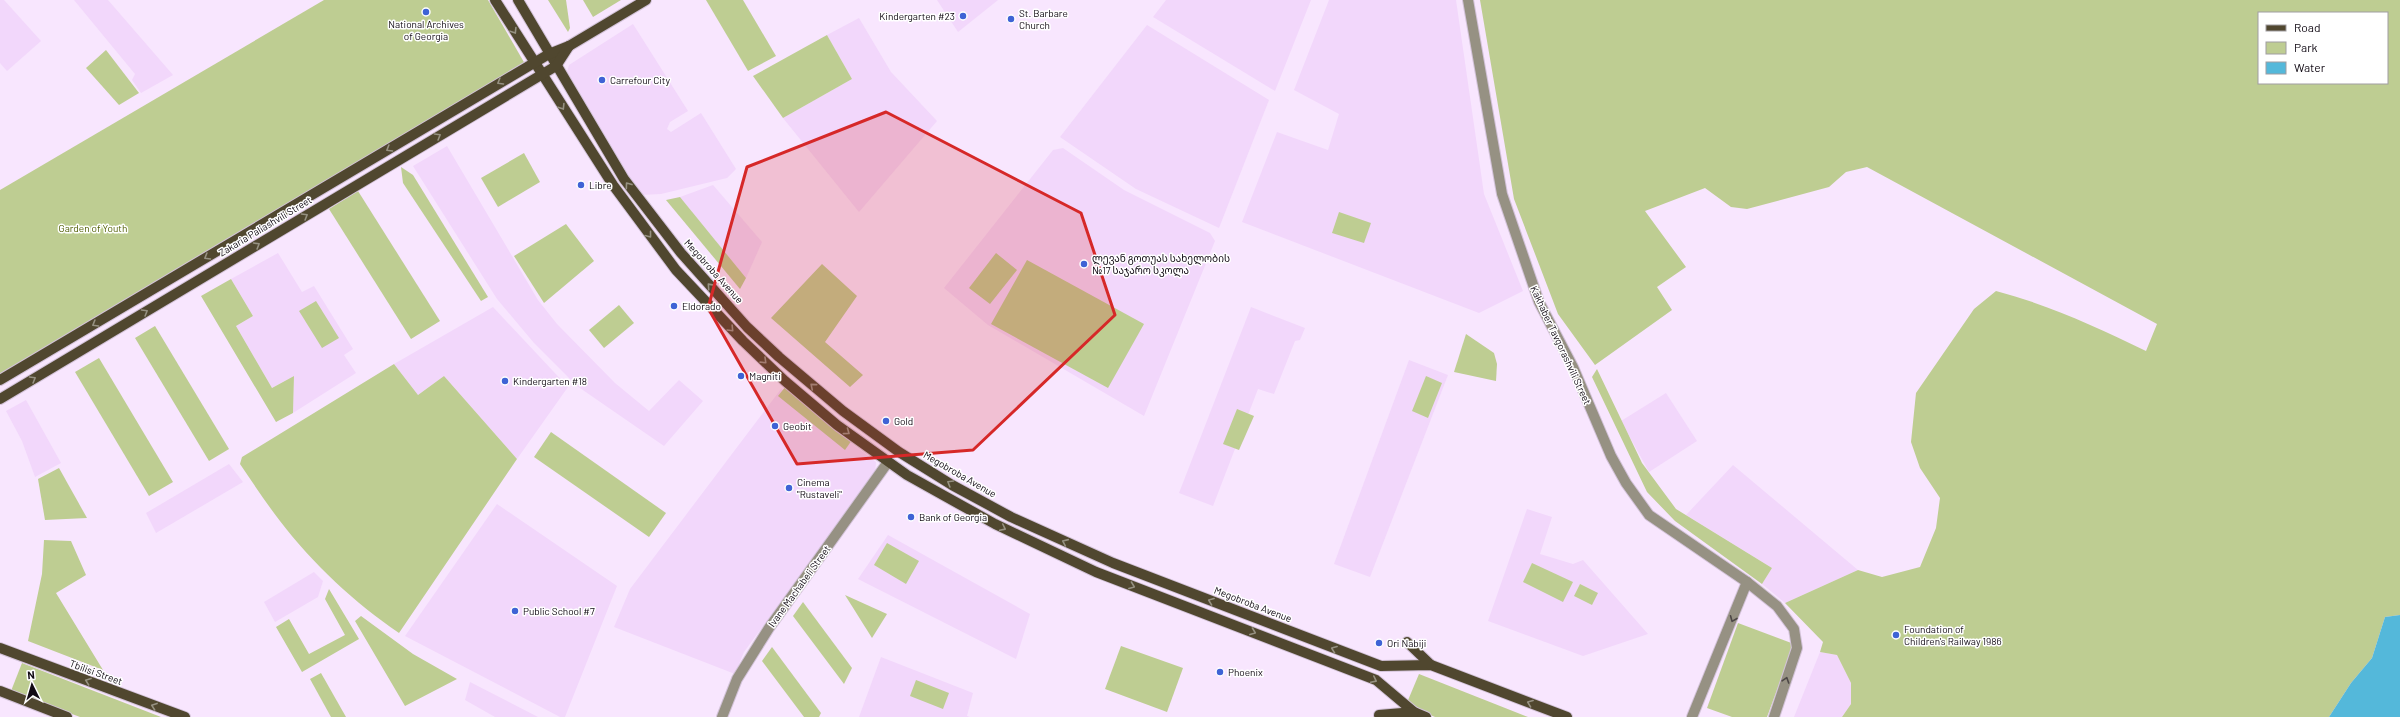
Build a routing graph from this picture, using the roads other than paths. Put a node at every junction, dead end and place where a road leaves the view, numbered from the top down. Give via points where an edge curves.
1 (495, 0) edge
2 (518, 0) edge
3 (646, 0) edge
4 (1468, 0) edge
5 (569, 46) junction
6 (548, 54) junction
7 (534, 62) junction
8 (556, 66) junction
9 (542, 74) junction
10 (264, 223) junction
11 (272, 236) junction
12 (0, 380) edge
13 (0, 399) edge
14 (888, 462) junction
15 (1747, 582) junction
16 (1407, 642) dead end
17 (0, 648) edge
18 (1431, 665) junction
19 (0, 691) edge
20 (1414, 712) junction
21 (1379, 715) dead end
22 (67, 717) edge
23 (185, 717) edge
24 (722, 717) edge
25 (1426, 717) edge
26 (1567, 717) edge
27 (1692, 717) edge
28 (1774, 717) edge

1 -> 7 main road
2 - 6 main road, Megobroba Avenue
3 - 5 main road, Zakaria Paliashvili Street
4 - 15 street, Kakhaber Tavgorashvili Street via 1502,194 1539,302 1574,367 1611,456 1626,483 1649,515
5 - 6 main road, Zakaria Paliashvili Street
5 - 8 main road
6 - 7 main road, Zakaria Paliashvili Street
6 - 8 main road, Megobroba Avenue
7 - 9 main road
7 -> 10 main road, Zakaria Paliashvili Street
8 - 9 main road, Zakaria Paliashvili Street
18 -> 8 main road, Megobroba Avenue via 1381,666 1113,563 1011,517 899,452 843,411 779,357 746,326 696,271 624,180
11 -> 9 main road, Zakaria Paliashvili Street
9 -> 14 main road via 613,185 676,270 785,381 837,425
10 - 11 main road
10 -> 12 main road, Zakaria Paliashvili Street
13 -> 11 main road, Zakaria Paliashvili Street
14 -> 20 main road via 995,524 1068,560 1376,680
14 - 24 street, Ivane Machabeli Street via 769,628 737,679
15 -> 27 street
28 -> 15 street, Kakhaber Tavgorashvili Street via 1797,639 1794,629 1777,606
16 - 18 main road
23 -> 17 main road, Tbilisi Street
26 -> 18 main road, Megobroba Avenue
19 - 22 main road
20 - 21 main road
20 - 25 main road

